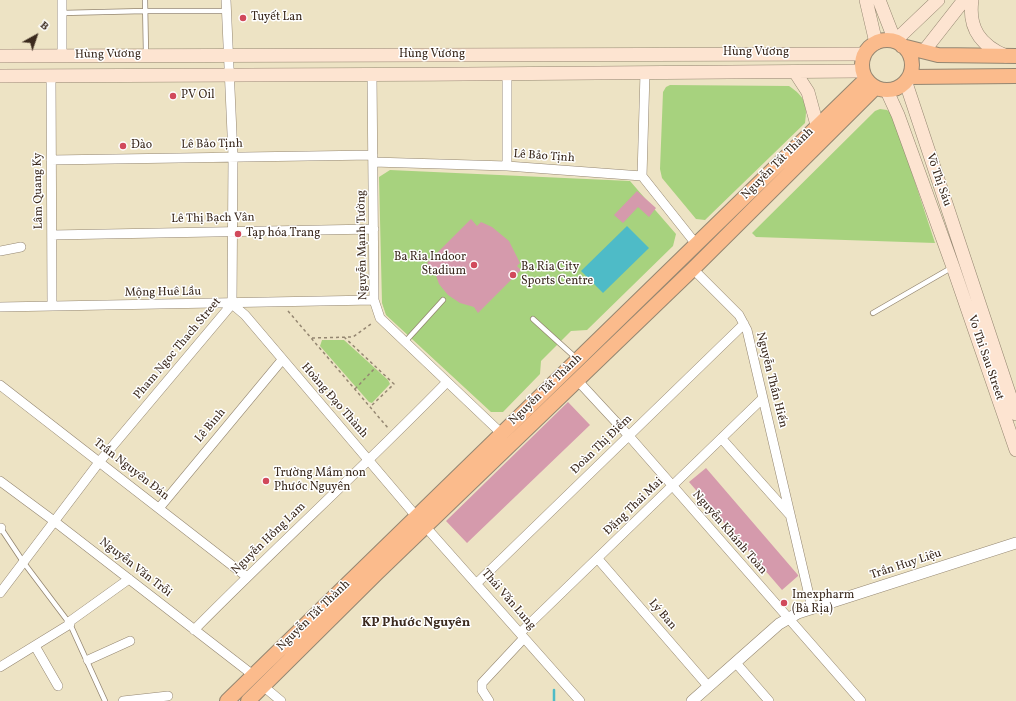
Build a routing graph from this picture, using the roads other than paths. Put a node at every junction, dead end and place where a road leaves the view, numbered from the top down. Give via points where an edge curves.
1 (62, 0) edge
2 (144, 0) edge
3 (226, 0) edge
4 (866, 0) edge
5 (879, 0) edge
6 (938, 0) edge
7 (964, 0) edge
8 (972, 0) edge
9 (145, 11) junction
10 (227, 11) junction
11 (62, 13) junction
12 (876, 43) junction
13 (898, 43) junction
14 (924, 51) junction
15 (864, 54) junction
16 (146, 55) junction
17 (0, 56) edge
18 (62, 56) junction
19 (228, 56) junction
20 (1011, 56) edge
21 (795, 72) junction
22 (507, 73) junction
23 (645, 73) junction
24 (229, 74) junction
25 (51, 75) junction
26 (372, 75) junction
27 (0, 76) edge
28 (909, 76) junction
29 (1016, 76) edge
30 (872, 82) junction
31 (817, 125) junction
32 (233, 156) junction
33 (373, 158) junction
34 (51, 160) junction
35 (507, 166) junction
36 (642, 176) junction
37 (374, 229) junction
38 (234, 231) junction
39 (52, 235) junction
40 (696, 244) junction
41 (21, 247) dead end
42 (0, 251) edge
43 (954, 267) junction
44 (693, 268) junction
45 (374, 300) junction
46 (443, 300) dead end
47 (232, 304) junction
48 (52, 306) junction
49 (0, 307) edge
50 (873, 313) dead end
51 (533, 319) dead end
52 (744, 324) junction
53 (404, 343) junction
54 (282, 360) junction
55 (577, 360) junction
56 (578, 381) junction
57 (446, 383) junction
58 (0, 384) edge
59 (763, 398) junction
60 (1016, 414) edge
61 (501, 433) junction
62 (629, 436) junction
63 (722, 440) junction
64 (1016, 450) edge
65 (369, 460) junction
66 (100, 461) junction
67 (0, 482) edge
68 (672, 486) junction
69 (160, 507) junction
70 (790, 515) junction
71 (416, 516) junction
72 (54, 521) junction
73 (427, 526) junction
74 (0, 528) edge
75 (1016, 543) edge
76 (598, 559) junction
77 (24, 563) junction
78 (247, 577) junction
79 (129, 579) junction
80 (477, 583) junction
81 (0, 593) edge
82 (812, 608) junction
83 (787, 619) junction
84 (70, 623) junction
85 (194, 630) junction
86 (522, 636) junction
87 (130, 641) dead end
88 (35, 646) junction
89 (88, 660) junction
90 (736, 663) junction
91 (0, 667) edge
92 (253, 676) junction
93 (58, 686) dead end
94 (263, 686) junction
95 (708, 686) junction
96 (168, 696) dead end
97 (105, 701) edge
98 (123, 701) edge
99 (227, 701) edge
100 (248, 701) edge
101 (281, 701) edge
102 (489, 701) edge
103 (580, 701) edge
104 (692, 701) edge
105 (769, 701) edge
106 (861, 701) edge

1 - 11 street
2 - 9 lane
3 - 10 street, Pham Ngoc Thach Street
4 - 12 main road
5 - 13 main road
6 - 13 main road
7 - 14 main road
8 - 20 main road via 974,28 982,41 994,51
9 - 10 lane
9 - 11 lane
9 - 16 lane
10 - 19 street, Pham Ngoc Thach Street
11 - 18 street
12 - 13 main road via 886,40
12 - 15 main road
13 - 14 main road
13 - 28 main road via 909,52
14 - 20 main road via 938,55
14 - 28 main road
15 - 19 main road, Hùng Vương
15 - 30 main road via 862,62
16 - 18 main road, Hùng Vương
16 - 19 main road, Hùng Vương
17 - 18 main road, Hùng Vương
19 - 24 street, Pham Ngoc Thach Street
21 - 23 main road, Hùng Vương
21 - 30 main road, Hùng Vương
21 - 31 main road via 808,92
22 - 23 main road, Hùng Vương
22 - 26 main road, Hùng Vương
22 - 35 street
23 - 36 street
24 - 25 main road, Hùng Vương
24 - 26 main road, Hùng Vương
24 - 32 street, Pham Ngoc Thach Street
25 - 27 main road, Hùng Vương
25 - 34 street, Lâm Quang Ky
26 - 33 street, Nguyễn Mạnh Tường
28 - 29 main road
28 - 30 main road via 895,89
28 - 60 main road, Võ Thị Sáu
30 - 31 main road, Nguyễn Tất Thành
30 - 43 main road, Võ Thị Sáu via 898,115
30 - 44 main road, Nguyễn Tất Thành
31 - 40 main road, Nguyễn Tất Thành
32 - 33 street, Lê Bảo Tịnh
32 - 34 street, Lê Bảo Tịnh
32 - 38 street, Pham Ngoc Thach Street
33 - 35 street, Lê Bảo Tịnh
33 - 37 street, Nguyễn Mạnh Tường
34 - 39 street, Lâm Quang Ky
35 - 36 street, Lê Bảo Tịnh
36 - 40 street
37 - 38 street, Lê Thị Bạch Vân
37 - 45 street, Nguyễn Mạnh Tường
38 - 39 street, Lê Thị Bạch Vân
38 - 47 street, Pham Ngoc Thach Street
39 - 48 street, Lâm Quang Ky
40 - 55 main road, Nguyễn Tất Thành
41 - 42 street
43 - 50 lane
43 - 64 main road, Vo Thi Sau Street
44 - 52 street, Nguyễn Thần Hiến via 739,315
44 - 56 main road, Nguyễn Tất Thành
45 - 47 street, Mộng Huê Lầu
45 - 53 street, Nguyễn Mạnh Tường via 380,318
46 - 53 lane
47 - 48 street, Mộng Huê Lầu
47 - 54 street, Hoàng Đạo Thành via 245,315
47 - 66 street, Pham Ngoc Thach Street
48 - 49 street, Mộng Huê Lầu
51 - 55 lane
52 - 59 street, Nguyễn Thần Hiến
52 - 62 street, Đoàn Thị Điểm
53 - 57 street, Nguyễn Mạnh Tường
54 - 65 street, Hoàng Đạo Thành
54 - 69 street, Lê Bình
55 - 61 main road, Nguyễn Tất Thành
56 - 62 street, Nguyễn Khánh Toàn
56 - 73 main road, Nguyễn Tất Thành
57 - 61 street, Nguyễn Mạnh Tường
57 - 65 street, Nguyễn Hồng Lam
58 - 66 street, Trần Nguyên Đán
59 - 63 street, Đặng Thai Mai
59 - 70 street, Nguyễn Thần Hiến
61 - 71 main road, Nguyễn Tất Thành
62 - 68 street, Nguyễn Khánh Toàn
62 - 80 street, Đoàn Thị Điểm
63 - 68 street, Đặng Thai Mai
63 - 70 street, Nguyễn Thần Hiến
65 - 71 street, Hoàng Đạo Thành
65 - 78 street, Nguyễn Hồng Lam
66 - 69 street, Trần Nguyên Đán
66 - 72 street, Pham Ngoc Thach Street
67 - 72 street, Nguyễn Văn Trỗi
68 - 76 street, Đặng Thai Mai
68 - 83 street, Nguyễn Khánh Toàn
69 - 78 street, Trần Nguyên Đán
70 - 82 street, Nguyễn Thần Hiến
71 - 73 street, Thái Văn Lung
71 - 92 main road, Nguyễn Tất Thành
72 - 77 street, Pham Ngoc Thach Street
72 - 79 street, Nguyễn Văn Trỗi
73 - 80 street, Thái Văn Lung
73 - 94 main road, Nguyễn Tất Thành
74 - 77 lane
75 - 82 street, Trần Huy Liệu
76 - 86 street, Đặng Thai Mai
76 - 95 street, Lý Ban
77 - 81 street, Pham Ngoc Thach Street
77 - 84 lane
78 - 85 street, Nguyễn Hồng Lam
79 - 84 street
79 - 85 street, Nguyễn Văn Trỗi
80 - 86 street, Thái Văn Lung
82 - 83 street, Trần Huy Liệu
83 - 90 street, Trần Huy Liệu
83 - 106 street, Nguyễn Khánh Toàn
84 - 88 street
84 - 89 lane
85 - 92 street, Nguyễn Văn Trỗi
86 - 102 street, Đặng Thai Mai via 482,683 482,690
86 - 103 street, Thái Văn Lung
87 - 89 street
88 - 91 street
88 - 93 street
89 - 97 lane
90 - 95 street, Trần Huy Liệu
90 - 105 street
92 - 99 main road, Nguyễn Tất Thành
94 - 100 main road, Nguyễn Tất Thành
94 - 101 street
95 - 104 street, Trần Huy Liệu
96 - 98 street

